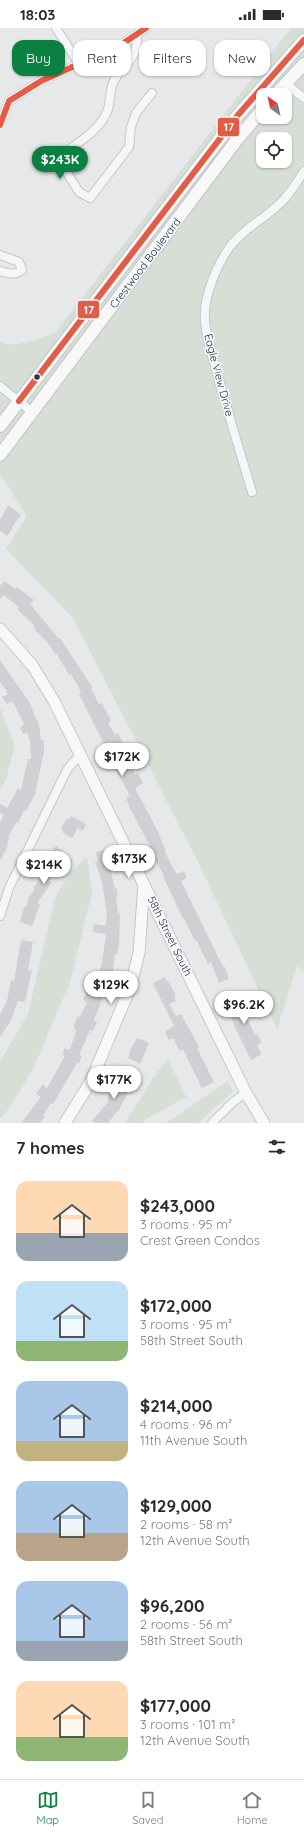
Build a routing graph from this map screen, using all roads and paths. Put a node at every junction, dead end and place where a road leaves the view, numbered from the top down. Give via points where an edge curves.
1 (56, 28) edge
2 (146, 28) edge
3 (137, 34) junction
4 (128, 40) edge
5 (304, 40) edge
6 (73, 56) edge
7 (304, 64) edge
8 (73, 66) edge
9 (274, 74) junction
10 (285, 83) junction
11 (281, 88) edge
12 (152, 93) dead end
13 (304, 98) edge
14 (256, 117) edge
15 (0, 125) edge
16 (304, 171) edge
17 (0, 255) edge
18 (0, 271) edge
19 (0, 386) edge
20 (18, 401) junction
21 (32, 412) junction
22 (0, 426) edge
23 (0, 455) edge
24 (252, 492) dead end
25 (0, 628) edge
26 (82, 756) junction
27 (144, 884) junction
28 (0, 916) edge
29 (246, 1093) junction
30 (65, 1123) edge
31 (212, 1123) edge
32 (264, 1123) edge

1 - 6 street
2 - 3 street
3 - 4 street
3 - 12 street via 137,47 133,57 115,77 111,86 108,110 90,134 62,154 61,164 79,192 90,198 99,188 129,147 131,127 136,113
5 - 9 main road, Crestwood Boulevard
7 - 10 main road
8 - 15 street via 41,81 9,101
9 - 10 main road
9 - 20 main road, Crestwood Boulevard via 238,116
10 - 11 main road
10 - 13 street
14 - 21 main road, Crestwood Boulevard
16 - 24 street, Eagle View Drive via 290,193 276,208 246,230 219,263 205,318 208,342
17 - 18 street via 19,262 22,270 12,274
19 - 20 street
20 - 21 street
20 - 22 main road, Crestwood Boulevard
21 - 23 main road, Crestwood Boulevard
25 - 26 street, 58th Street South via 40,676
26 - 27 street, 58th Street South
26 - 28 street via 67,770 12,882
27 - 29 street, 58th Street South
27 - 30 street via 139,953 130,988 90,1081
29 - 31 street
29 - 32 street, 58th Street South

